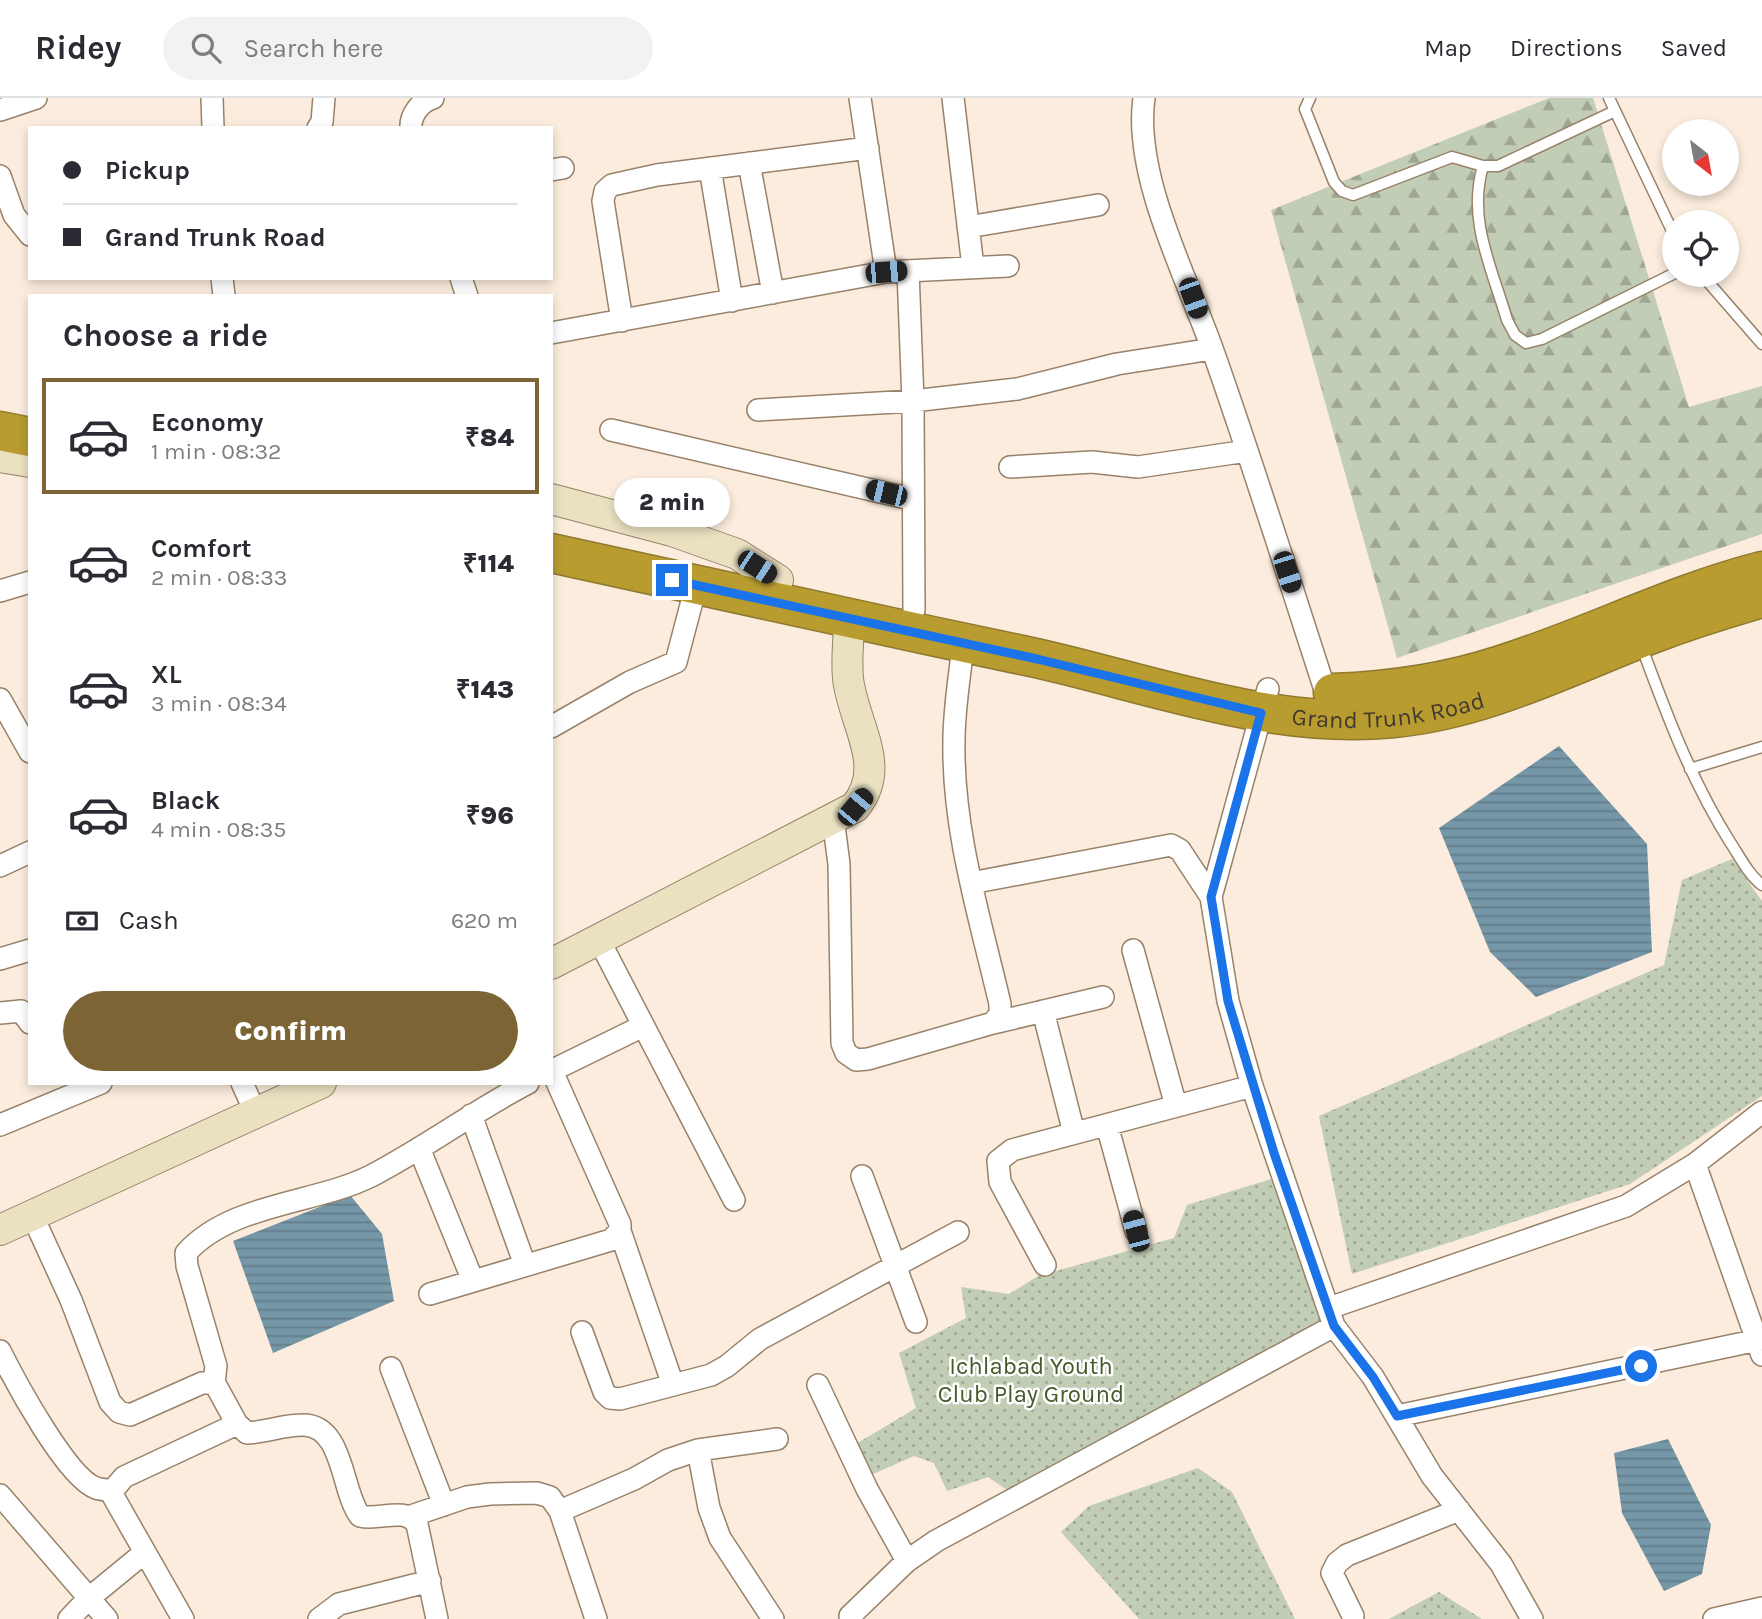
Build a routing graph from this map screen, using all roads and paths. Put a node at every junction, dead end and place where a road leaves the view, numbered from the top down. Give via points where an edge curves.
1 (36, 98) edge
2 (212, 98) edge
3 (324, 98) edge
4 (860, 98) edge
5 (953, 98) edge
6 (1144, 98) edge
7 (1310, 98) edge
8 (1609, 98) edge
9 (429, 99) edge
10 (0, 110) edge
11 (1615, 111) junction
12 (213, 126) edge
13 (319, 126) edge
14 (412, 126) edge
15 (867, 148) junction
16 (749, 163) junction
17 (1483, 166) junction
18 (710, 168) junction
19 (0, 176) edge
20 (1098, 205) dead end
21 (1662, 210) edge
22 (968, 227) junction
23 (28, 232) edge
24 (1009, 266) dead end
25 (973, 267) junction
26 (908, 271) junction
27 (886, 272) junction
28 (1662, 279) edge
29 (1712, 287) edge
30 (773, 293) junction
31 (732, 301) junction
32 (622, 321) junction
33 (553, 332) edge
34 (1762, 344) edge
35 (1212, 349) junction
36 (913, 401) junction
37 (0, 404) edge
38 (28, 410) edge
39 (758, 410) dead end
40 (0, 430) edge
41 (611, 430) dead end
42 (28, 437) edge
43 (1247, 451) junction
44 (0, 457) edge
45 (28, 463) edge
46 (1010, 467) dead end
47 (911, 499) junction
48 (553, 500) edge
49 (553, 528) edge
50 (553, 553) edge
51 (1762, 571) edge
52 (778, 580) junction
53 (28, 583) edge
54 (696, 586) junction
55 (0, 591) edge
56 (1762, 598) edge
57 (914, 610) junction
58 (849, 621) junction
59 (1638, 639) junction
60 (963, 644) junction
61 (1326, 693) junction
62 (0, 699) edge
63 (1265, 701) junction
64 (553, 726) edge
65 (1762, 747) edge
66 (28, 748) edge
67 (1690, 769) junction
68 (833, 818) junction
69 (28, 853) edge
70 (0, 866) edge
71 (971, 883) junction
72 (1762, 885) edge
73 (1211, 897) junction
74 (598, 940) junction
75 (1133, 950) dead end
76 (28, 951) edge
77 (0, 959) edge
78 (553, 963) edge
79 (1102, 997) dead end
80 (1042, 1011) junction
81 (0, 1013) edge
82 (28, 1020) edge
83 (993, 1023) junction
84 (643, 1026) junction
85 (553, 1070) edge
86 (553, 1075) edge
87 (96, 1085) edge
88 (243, 1085) edge
89 (317, 1085) edge
90 (524, 1085) edge
91 (1252, 1086) junction
92 (1176, 1106) junction
93 (1762, 1111) edge
94 (256, 1114) junction
95 (471, 1115) junction
96 (0, 1125) edge
97 (1107, 1125) junction
98 (1074, 1133) junction
99 (419, 1148) junction
100 (1695, 1164) junction
101 (862, 1177) dead end
102 (734, 1200) dead end
103 (33, 1217) junction
104 (0, 1230) edge
105 (620, 1231) junction
106 (1136, 1231) dead end
107 (958, 1232) dead end
108 (525, 1265) junction
109 (1045, 1265) dead end
110 (895, 1266) junction
111 (473, 1281) junction
112 (430, 1294) dead end
113 (1331, 1317) junction
114 (916, 1322) dead end
115 (582, 1332) dead end
116 (1760, 1348) edge
117 (0, 1351) edge
118 (391, 1368) dead end
119 (215, 1382) junction
120 (673, 1385) junction
121 (818, 1385) dead end
122 (1397, 1416) junction
123 (237, 1424) junction
124 (778, 1439) dead end
125 (698, 1450) junction
126 (113, 1490) junction
127 (0, 1495) edge
128 (444, 1505) junction
129 (1459, 1510) junction
130 (560, 1511) junction
131 (411, 1516) junction
132 (144, 1553) junction
133 (907, 1560) junction
134 (430, 1581) junction
135 (88, 1598) junction
136 (1762, 1608) edge
137 (1353, 1616) dead end
138 (850, 1618) edge
139 (69, 1619) edge
140 (107, 1619) edge
141 (183, 1619) edge
142 (320, 1619) edge
143 (437, 1619) edge
144 (596, 1619) edge
145 (773, 1619) edge
146 (1532, 1619) edge
147 (1714, 1619) edge

1 - 10 street
2 - 12 street
3 - 13 street
4 - 15 street
5 - 22 street
6 - 35 street via 1149,177
7 - 17 lane via 1305,108 1308,120 1342,191 1363,193 1452,157
8 - 11 lane
9 - 14 street via 416,111
11 - 17 lane via 1498,166
11 - 21 lane
15 - 16 street
15 - 27 street
16 - 18 street
16 - 30 street
17 - 28 lane via 1475,202 1478,224 1507,320 1514,335 1526,343
18 - 31 street
18 - 32 street via 657,175 612,185 606,191 603,201
19 - 23 street via 14,215
20 - 22 street
22 - 25 street
24 - 25 street
25 - 26 street
26 - 27 street
26 - 36 street
27 - 30 street
29 - 34 lane
30 - 31 street
31 - 32 street
32 - 33 street
35 - 36 street via 1117,364 1017,389
35 - 43 street
36 - 39 street
36 - 47 street
37 - 38 highway
40 - 42 highway
41 - 47 street
43 - 46 street via 1138,467 1092,462
43 - 61 street
44 - 45 street
47 - 57 street
48 - 52 street via 672,531 737,554
49 - 52 highway, Grand Trunk Road
50 - 54 highway, Grand Trunk Road
51 - 61 highway, Grand Trunk Road via 1699,588 1501,665 1385,692
52 - 57 highway, Grand Trunk Road
53 - 55 street
54 - 58 highway, Grand Trunk Road
54 - 64 street via 676,662
56 - 59 highway, Grand Trunk Road
57 - 63 highway, Grand Trunk Road
58 - 60 highway, Grand Trunk Road
58 - 68 street via 848,684 871,782 855,807
59 - 63 highway, Grand Trunk Road via 1545,678 1474,701 1393,718
59 - 67 lane
60 - 63 highway, Grand Trunk Road
60 - 71 street via 954,740 963,847
61 - 63 highway, Grand Trunk Road
62 - 66 street
63 - 73 street
65 - 67 lane
67 - 72 lane via 1723,830
68 - 74 street
68 - 83 street via 846,1053 856,1060 868,1059
69 - 70 street
71 - 73 street via 1171,845 1180,850
71 - 83 street via 1000,1004
73 - 91 street via 1228,1001
74 - 78 street
74 - 84 street
75 - 92 street
76 - 77 street
79 - 80 street
80 - 83 street
80 - 98 street
81 - 82 street via 21,1011
84 - 85 street
84 - 102 street
86 - 105 street
87 - 96 street
88 - 94 street
89 - 94 street
90 - 95 street
91 - 92 street
91 - 113 street
92 - 97 street
93 - 100 street
94 - 103 street
95 - 99 street
95 - 108 street
97 - 98 street
97 - 106 street
98 - 109 street via 1012,1150 998,1161 1000,1182
99 - 111 street
99 - 119 street via 353,1183 275,1204 196,1241 186,1253 216,1366
100 - 113 street via 1626,1206
100 - 116 street
101 - 110 street
103 - 104 street
103 - 119 street via 110,1402 119,1412 130,1415 202,1383
105 - 108 street via 611,1240
105 - 120 street
107 - 110 street
108 - 111 street
110 - 114 street
110 - 120 street via 760,1339 711,1375
111 - 112 street
113 - 122 street
113 - 133 street
115 - 120 street via 610,1398
116 - 122 street
117 - 126 street via 69,1463 96,1488
118 - 128 street
119 - 123 street
121 - 133 street
122 - 129 street via 1432,1476
123 - 126 street via 124,1476
123 - 131 street via 247,1433 301,1424 319,1427 327,1435 360,1516 375,1520 403,1513
124 - 125 street
125 - 130 street
125 - 145 street via 720,1538
126 - 132 street
127 - 135 street
128 - 130 street via 467,1497 537,1493 550,1497
128 - 131 street
129 - 137 street via 1337,1563 1332,1573
129 - 146 street via 1501,1564
130 - 144 street
131 - 134 street via 423,1539
132 - 135 street
132 - 141 street
133 - 138 street
134 - 142 street via 339,1604
134 - 143 street
135 - 139 street
135 - 140 street
136 - 147 street

